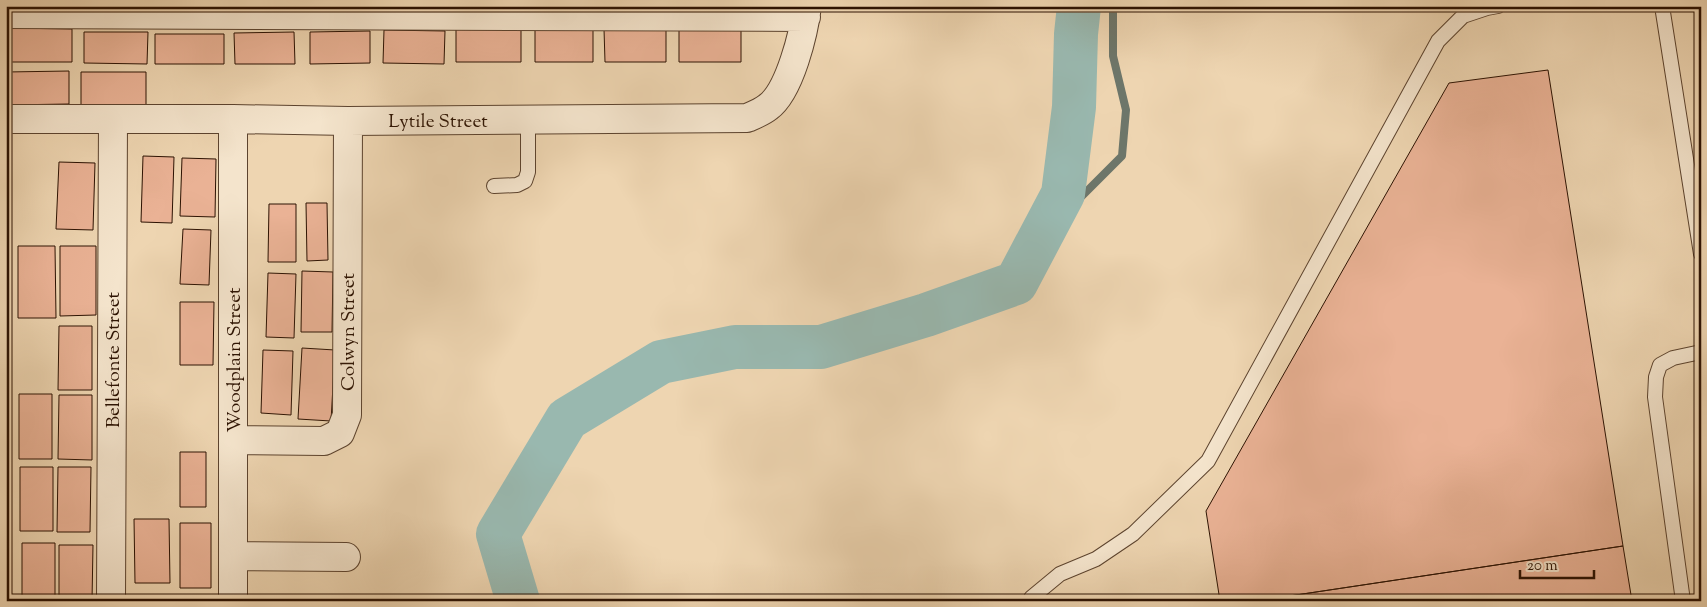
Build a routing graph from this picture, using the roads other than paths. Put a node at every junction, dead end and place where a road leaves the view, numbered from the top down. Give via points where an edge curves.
1 (1498, 6) edge
2 (1662, 6) edge
3 (98, 10) edge
4 (806, 12) edge
5 (6, 14) edge
6 (6, 119) edge
7 (113, 119) junction
8 (234, 119) junction
9 (528, 120) junction
10 (348, 121) junction
11 (494, 186) dead end
12 (1701, 254) edge
13 (1701, 352) edge
14 (233, 440) junction
15 (233, 556) junction
16 (346, 557) dead end
17 (111, 601) edge
18 (232, 601) edge
19 (1030, 601) edge
20 (1683, 601) edge

1 - 19 lane via 1463,16 1438,41 1208,461 1134,534 1096,559 1060,574
2 - 12 lane
3 - 4 street
3 - 5 street
4 - 9 street, Lytile Street via 791,73 780,93 769,107 747,118
6 - 7 street, Lytile Street
7 - 8 street, Lytile Street
7 - 17 street, Bellefonte Street
8 - 10 street, Lytile Street
8 - 14 street, Woodplain Street
9 - 10 street, Lytile Street
9 - 11 lane via 528,172 525,180 517,185
10 - 14 street, Colwyn Street via 347,415 340,432 324,441
13 - 20 lane via 1673,358 1660,365 1656,376 1655,397
14 - 15 street, Woodplain Street
15 - 16 street
15 - 18 street, Woodplain Street

